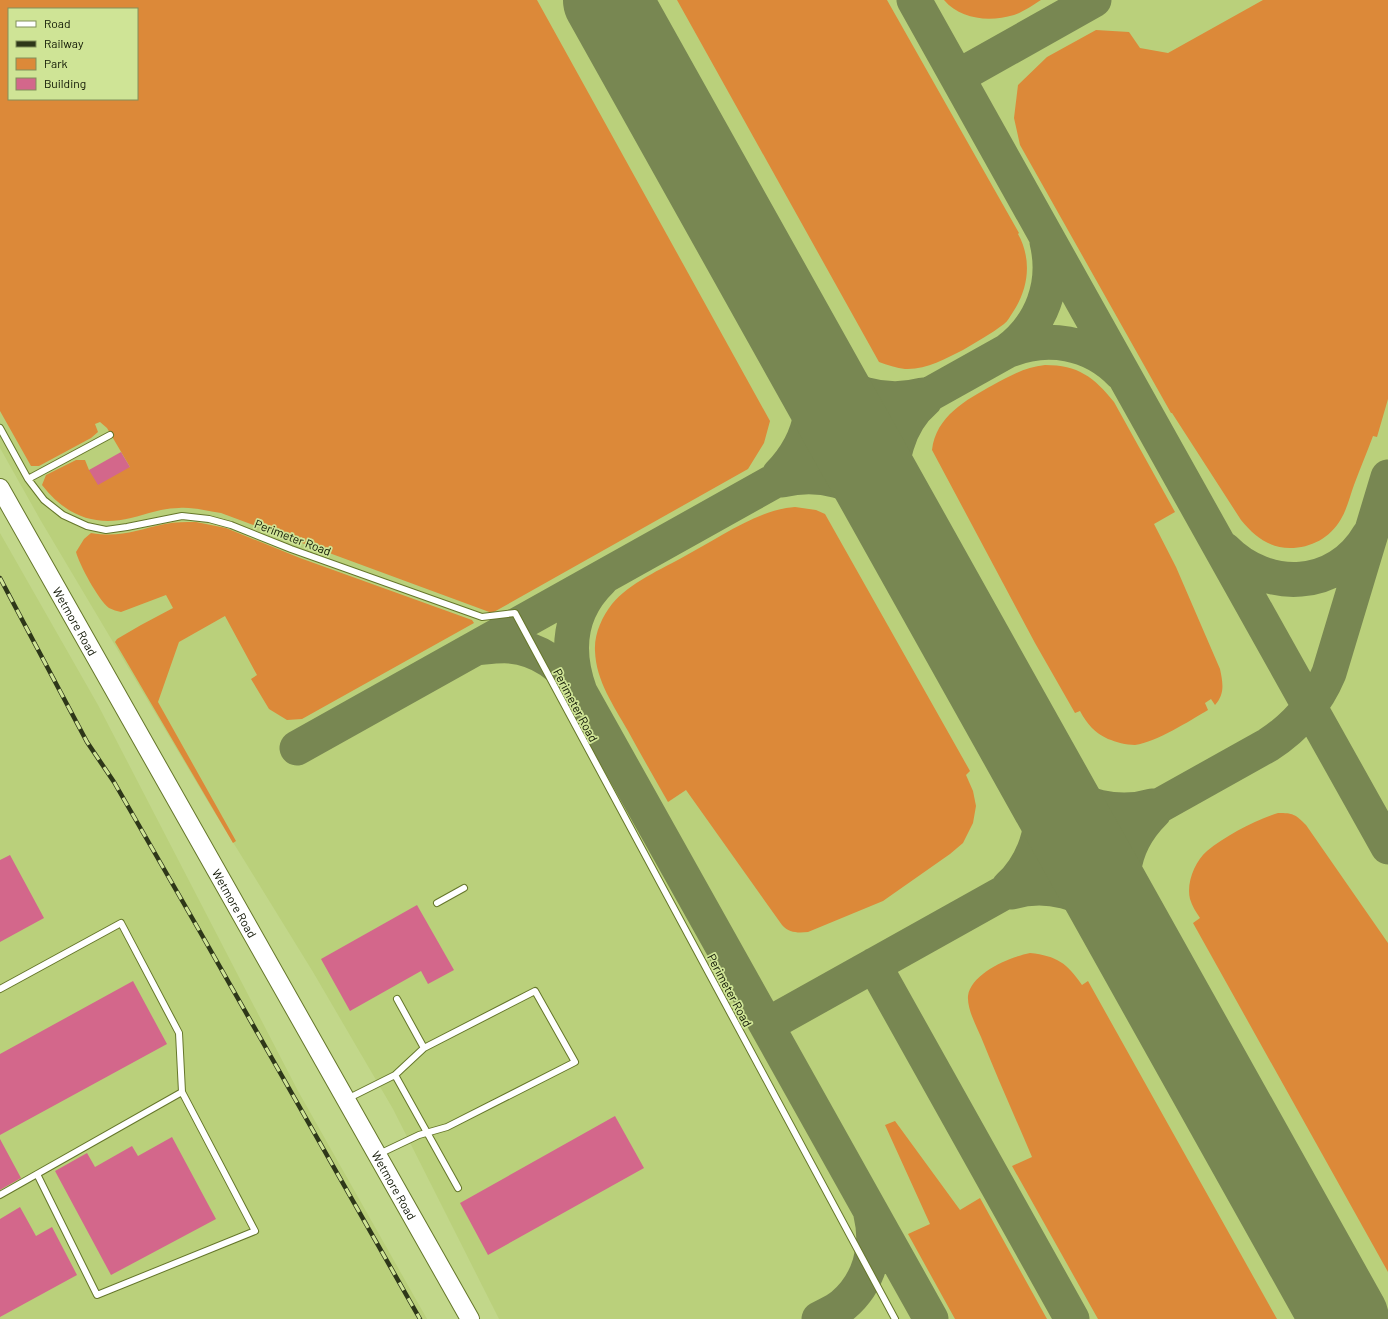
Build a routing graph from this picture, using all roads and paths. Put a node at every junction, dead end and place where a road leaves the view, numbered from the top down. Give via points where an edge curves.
1 (0, 428) edge
2 (110, 435) dead end
3 (28, 479) junction
4 (0, 488) edge
5 (464, 888) dead end
6 (437, 903) dead end
7 (0, 989) edge
8 (397, 999) dead end
9 (424, 1048) junction
10 (395, 1075) junction
11 (182, 1092) junction
12 (346, 1099) junction
13 (428, 1133) junction
14 (377, 1154) junction
15 (37, 1174) junction
16 (458, 1188) dead end
17 (0, 1195) edge
18 (470, 1319) edge
19 (895, 1319) edge

1 - 3 lane, Perimeter Road
2 - 3 lane
3 - 19 lane, Perimeter Road via 44,500 63,515 87,526 106,530 182,516 209,519 482,617 515,613
4 - 12 main road, Wetmore Road
5 - 6 lane
7 - 11 lane via 121,923 179,1033
8 - 9 lane
9 - 10 lane
9 - 13 lane via 535,991 575,1062 447,1127
10 - 12 lane
10 - 13 lane
11 - 15 lane
11 - 15 lane via 255,1231 97,1295
12 - 14 main road, Wetmore Road
13 - 14 lane
13 - 16 lane
14 - 18 main road, Wetmore Road
15 - 17 lane

